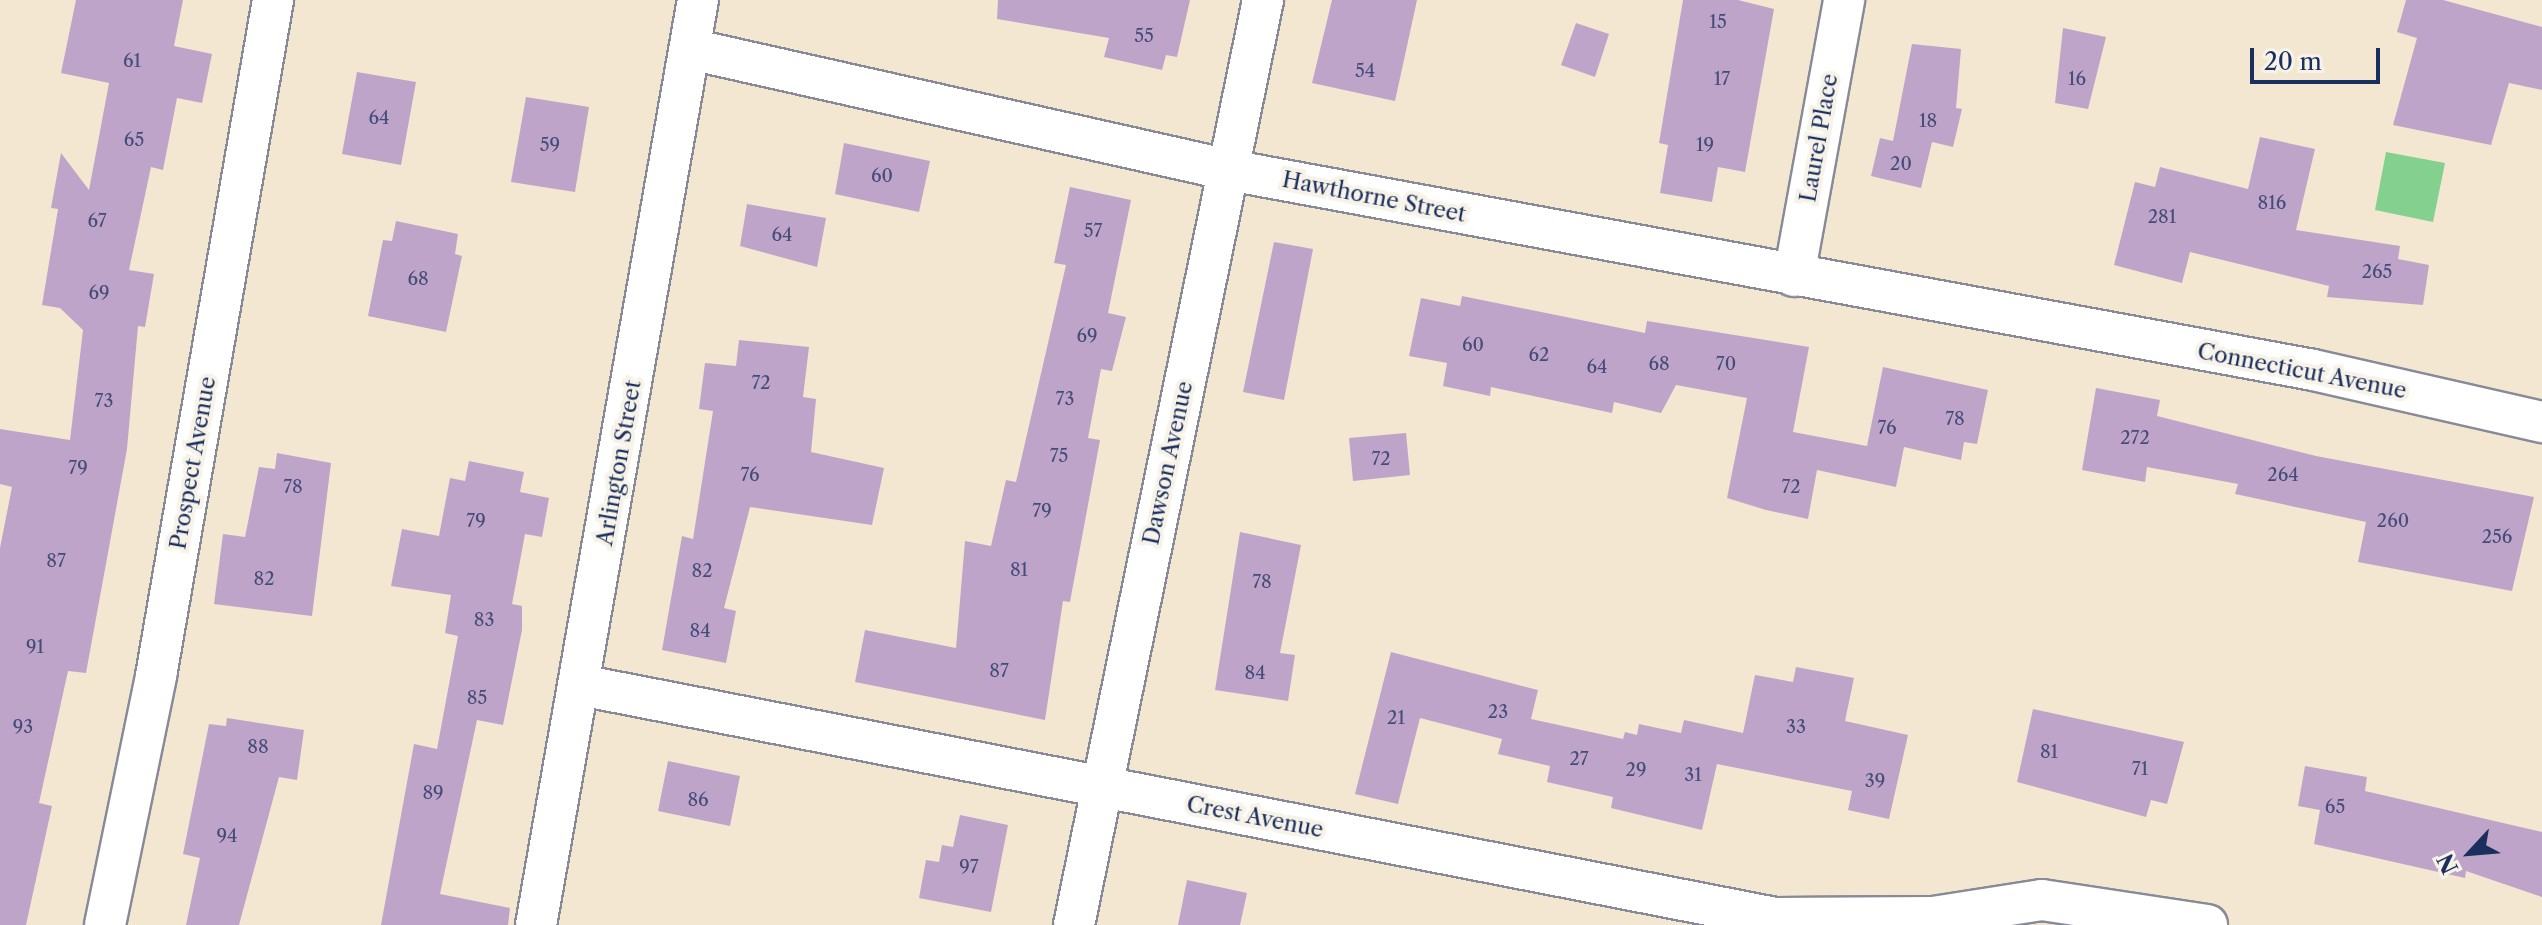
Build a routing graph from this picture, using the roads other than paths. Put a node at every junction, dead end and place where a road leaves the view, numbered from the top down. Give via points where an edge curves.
1 (273, 0) edge
2 (698, 0) edge
3 (1263, 0) edge
4 (1844, 0) edge
5 (690, 49) junction
6 (1229, 170) junction
7 (1794, 276) junction
8 (2061, 324) joint
9 (2542, 422) edge
10 (580, 685) junction
11 (1101, 787) junction
12 (105, 925) edge
13 (536, 925) edge
14 (1074, 925) edge
15 (2207, 925) edge

1 - 12 street, Prospect Avenue via 156,676
2 - 5 street, Arlington Street
3 - 6 street, Dawson Avenue
4 - 7 street, Laurel Place
5 - 6 street, Hawthorne Street
5 - 10 street, Arlington Street
6 - 7 street, Hawthorne Street
6 - 11 street, Dawson Avenue
7 - 8 street, Hawthorne Street
8 - 9 street, Connecticut Avenue
10 - 11 street, Crest Avenue
10 - 13 street, Arlington Street
11 - 14 street, Dawson Avenue
11 - 15 street, Crest Avenue via 1775,918 1933,917 2042,900

